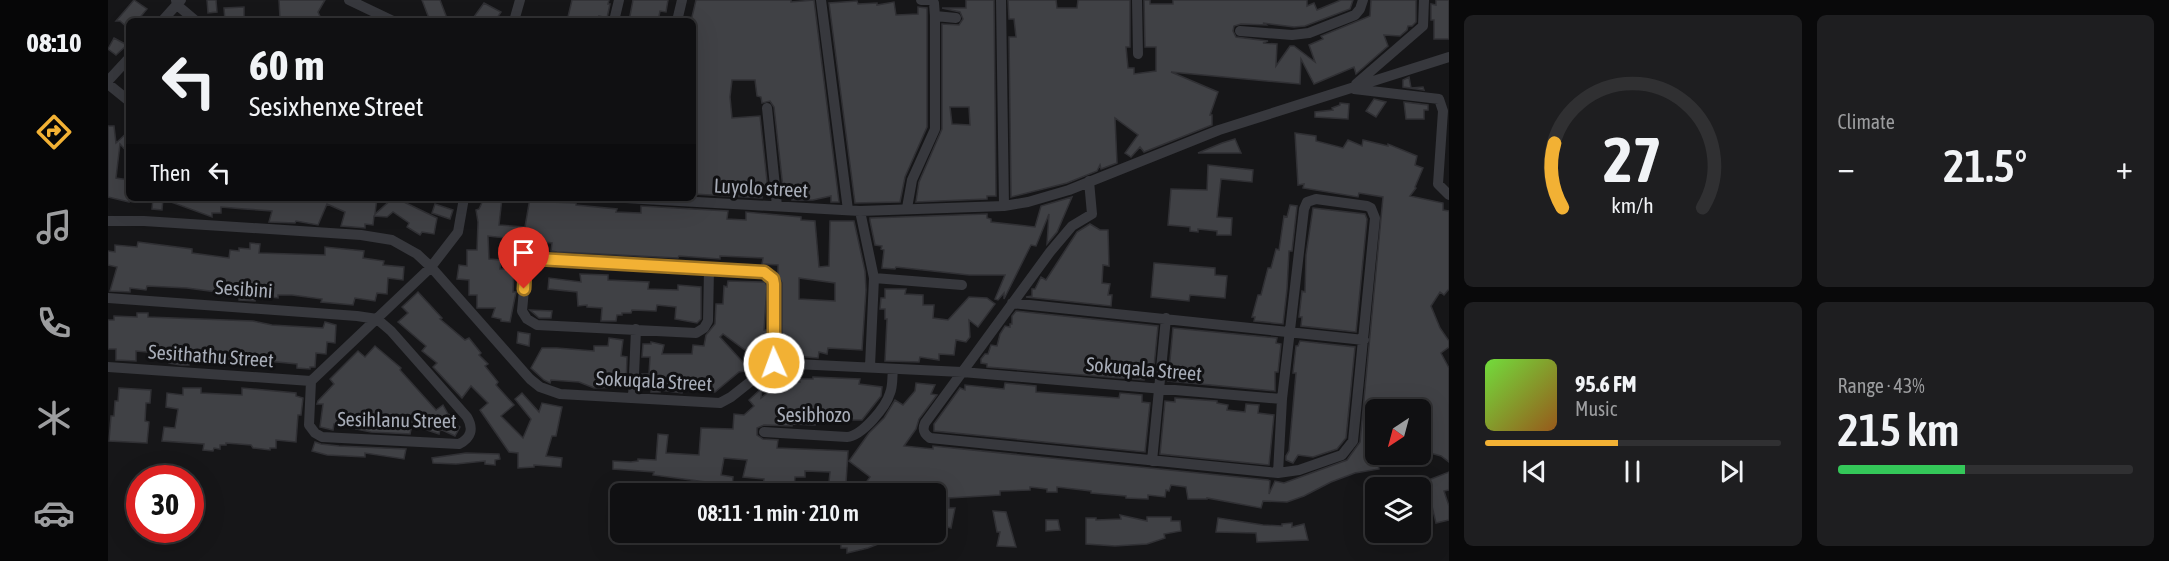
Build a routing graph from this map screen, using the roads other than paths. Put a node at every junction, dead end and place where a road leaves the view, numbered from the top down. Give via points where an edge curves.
1 (349, 0) edge
2 (520, 0) edge
3 (620, 0) edge
4 (682, 0) edge
5 (821, 0) edge
6 (921, 0) edge
7 (1001, 0) edge
8 (1137, 0) edge
9 (1363, 0) edge
10 (1424, 0) edge
11 (178, 2) edge
12 (935, 16) junction
13 (165, 18) edge
14 (193, 18) edge
15 (387, 18) edge
16 (515, 18) edge
17 (615, 18) edge
18 (678, 18) edge
19 (956, 18) dead end
20 (1240, 31) dead end
21 (1138, 54) dead end
22 (1449, 57) edge
23 (126, 62) edge
24 (108, 83) edge
25 (1351, 89) junction
26 (126, 98) edge
27 (766, 108) dead end
28 (1446, 112) edge
29 (1089, 181) junction
30 (1449, 195) edge
31 (463, 201) edge
32 (682, 201) edge
33 (777, 206) junction
34 (1004, 206) junction
35 (907, 208) junction
36 (848, 210) junction
37 (860, 211) junction
38 (108, 221) edge
39 (431, 267) junction
40 (709, 269) junction
41 (874, 278) junction
42 (962, 285) dead end
43 (108, 298) edge
44 (1012, 303) junction
45 (1166, 318) junction
46 (377, 319) junction
47 (636, 329) junction
48 (1290, 332) junction
49 (1364, 340) junction
50 (774, 363) junction
51 (870, 366) junction
52 (108, 367) edge
53 (893, 369) junction
54 (962, 372) junction
55 (311, 381) junction
56 (1160, 389) junction
57 (633, 398) junction
58 (1282, 399) junction
59 (764, 432) dead end
60 (1152, 460) junction
61 (1278, 473) junction

1 - 15 street
2 - 16 street
3 - 17 street
4 - 18 street
5 - 36 street
6 - 12 street via 934,3
7 - 34 street
8 - 21 street
9 - 20 street via 1354,15 1302,34
10 - 25 street via 1424,26
11 - 13 street
11 - 14 street
12 - 19 street
12 - 35 street via 935,129 912,180
22 - 25 street, Luyolo street
23 - 24 street
24 - 26 street
25 - 28 street via 1439,99
25 - 29 street, Luyolo street via 1219,130
27 - 33 street
28 - 30 street via 1438,184
29 - 34 street, Luyolo street
29 - 44 street via 1092,214 1064,234
31 - 39 street via 458,232
32 - 33 street, Luyolo street
33 - 36 street, Luyolo street
34 - 35 street, Luyolo street
35 - 37 street, Luyolo street
36 - 37 street, Luyolo street
37 - 41 street
38 - 39 street, Sokuqala Street via 376,237 403,245
39 - 46 street
39 - 57 street, Sokuqala Street via 540,387 560,394
40 - 47 street via 705,328 696,333
40 - 47 street via 538,259 526,268 522,311 532,323
40 - 50 street via 758,270 773,279
41 - 42 street
41 - 51 street
43 - 46 street, Sesibini
44 - 45 street
44 - 54 street
45 - 48 street
45 - 56 street
46 - 55 street
46 - 55 street, Sesihlanu Street via 467,417 471,430 465,441 459,444 322,437 309,425
47 - 57 street
48 - 49 street
48 - 49 street via 1304,209 1313,199 1344,202 1371,208 1375,218
48 - 58 street
49 - 61 street via 1351,447 1299,470
50 - 51 street, Sokuqala Street
50 - 57 street, Sokuqala Street via 720,403
51 - 53 street, Sokuqala Street
52 - 55 street, Sesithathu Street
53 - 54 street, Sokuqala Street
53 - 59 street, Sesibhozo via 886,401 858,435
54 - 56 street, Sokuqala Street
54 - 60 street via 925,423 924,431 930,438
56 - 58 street, Sokuqala Street
56 - 60 street
58 - 61 street
60 - 61 street

